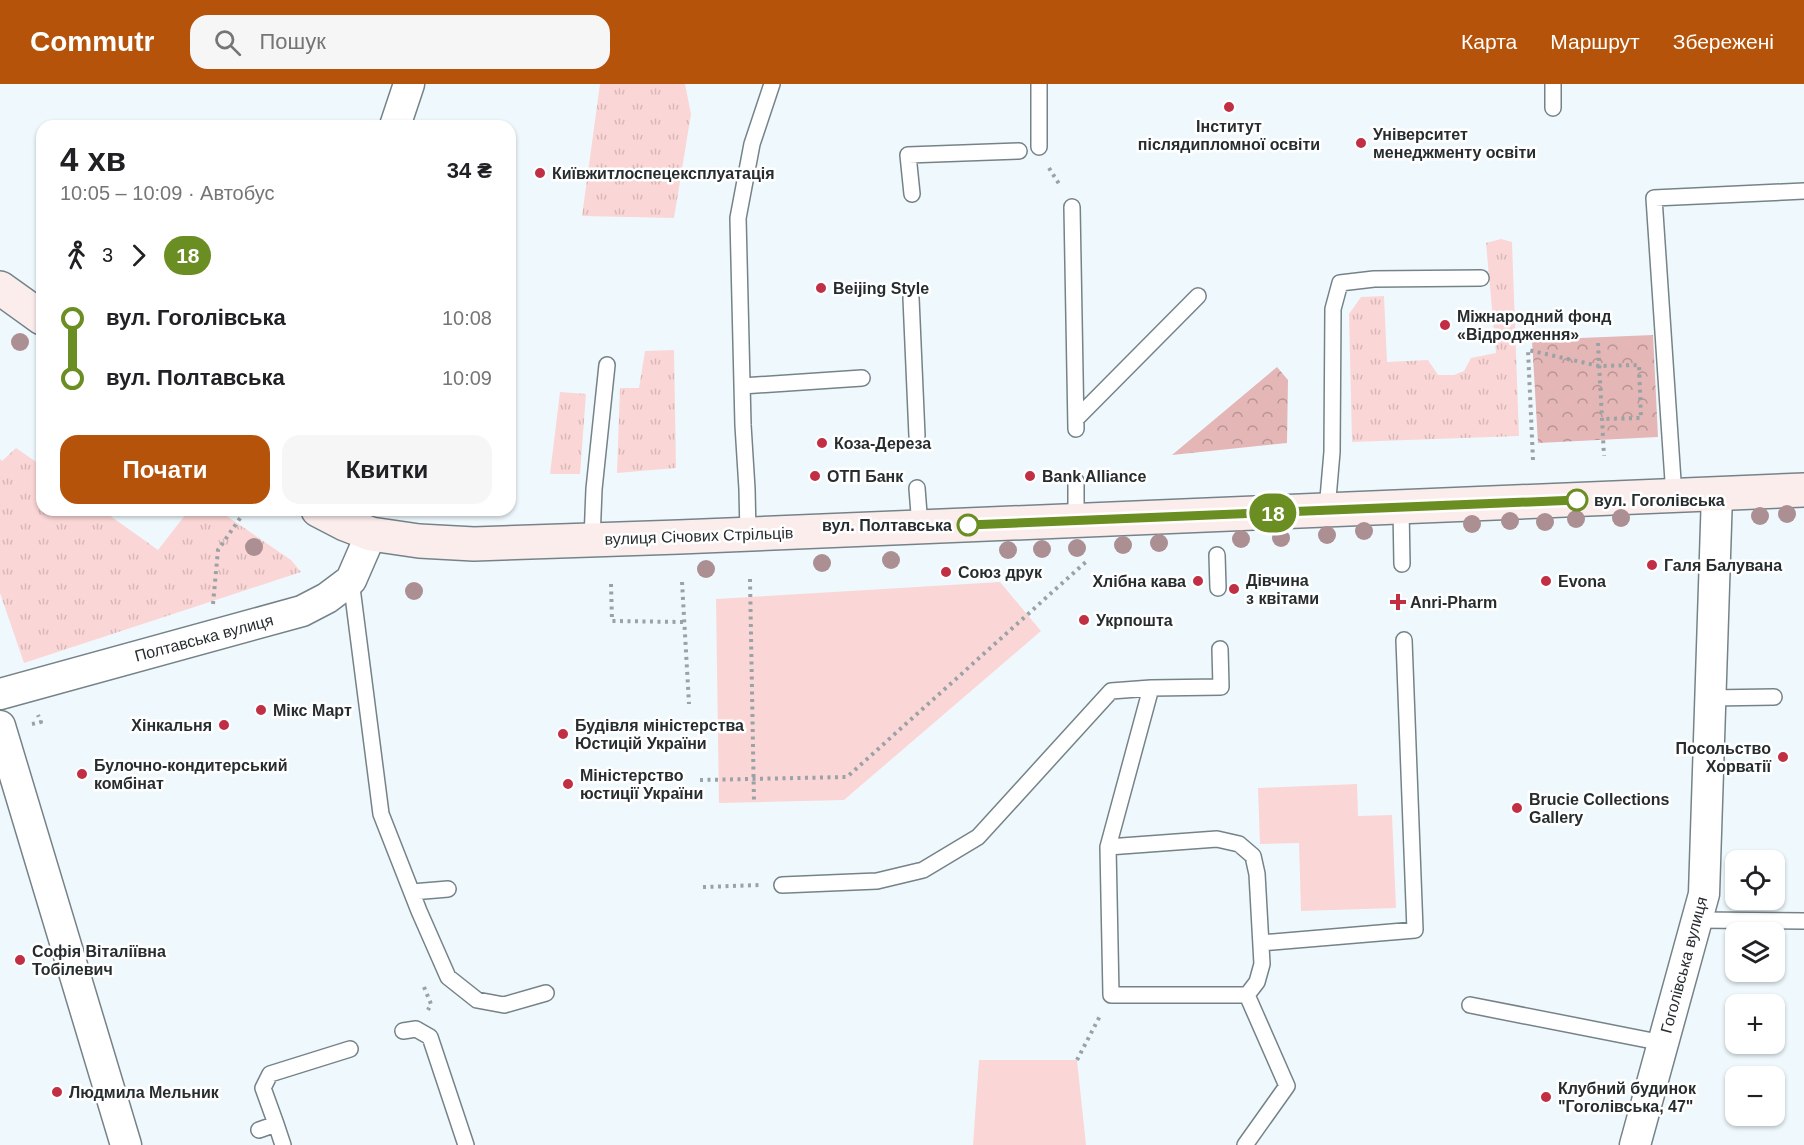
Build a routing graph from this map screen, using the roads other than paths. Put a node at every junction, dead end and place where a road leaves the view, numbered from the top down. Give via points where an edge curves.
1 (409, 84) edge
2 (772, 84) edge
3 (1039, 84) edge
4 (1553, 84) edge
5 (1553, 108) dead end
6 (397, 120) edge
7 (1039, 147) road end
8 (1019, 151) dead end
9 (1804, 191) edge
10 (912, 194) dead end
11 (1072, 207) road end
12 (1481, 278) dead end
13 (0, 288) edge
14 (1198, 296) dead end
15 (911, 298) dead end
16 (36, 314) edge
17 (607, 365) dead end
18 (862, 378) dead end
19 (742, 386) junction
20 (917, 436) dead end
21 (1076, 482) dead end
22 (917, 488) dead end
23 (1804, 490) edge
24 (1716, 494) junction
25 (1674, 496) junction
26 (1401, 508) junction
27 (1327, 510) junction
28 (330, 516) edge
29 (1076, 520) junction
30 (920, 527) junction
31 (371, 534) junction
32 (748, 534) junction
33 (592, 540) junction
34 (1217, 555) dead end
35 (1402, 564) dead end
36 (351, 580) junction
37 (1218, 588) dead end
38 (1404, 640) dead end
39 (1220, 649) dead end
40 (1151, 688) junction
41 (0, 694) edge
42 (1774, 697) dead end
43 (1710, 698) junction
44 (0, 726) edge
45 (1108, 847) junction
46 (783, 885) dead end
47 (448, 889) dead end
48 (412, 892) junction
49 (1697, 920) junction
50 (1804, 921) edge
51 (1261, 943) junction
52 (546, 993) dead end
53 (1247, 995) junction
54 (1470, 1005) dead end
55 (403, 1031) dead end
56 (1663, 1043) junction
57 (350, 1049) dead end
58 (276, 1124) junction
59 (259, 1130) dead end
60 (126, 1145) edge
61 (283, 1145) edge
62 (466, 1145) edge
63 (1245, 1145) edge
64 (1635, 1145) edge

1 - 6 street
2 - 19 lane via 752,144 738,218
3 - 7 lane
4 - 5 lane
8 - 10 lane via 908,155
9 - 25 lane via 1654,198
11 - 14 lane via 1076,424
12 - 27 lane via 1340,283 1333,309 1332,452
13 - 16 main road
15 - 20 lane
17 - 33 lane
18 - 19 lane
19 - 32 lane
21 - 29 lane
22 - 30 lane
23 - 24 main road, вулиця Січових Стрільців
24 - 25 main road, вулиця Січових Стрільців
24 - 43 street, Гоголівська вулиця
25 - 26 main road, вулиця Січових Стрільців
26 - 27 main road, вулиця Січових Стрільців
26 - 35 lane
27 - 29 main road, вулиця Січових Стрільців
28 - 31 main road, вулиця Січових Стрільців
29 - 30 main road, вулиця Січових Стрільців
30 - 32 main road, вулиця Січових Стрільців
31 - 33 main road, вулиця Січових Стрільців via 419,542 474,544
31 - 36 street, Полтавська вулиця
32 - 33 main road, вулиця Січових Стрільців
34 - 37 lane
36 - 41 street, Полтавська вулиця via 302,611
36 - 48 lane via 381,814
38 - 51 lane via 1414,930
39 - 40 lane via 1221,687
40 - 45 lane
40 - 46 lane via 1111,691 978,837 923,870 877,881
42 - 43 lane
43 - 49 street, Гоголівська вулиця via 1704,894
44 - 60 street
45 - 51 lane via 1217,839 1239,844 1253,855
45 - 53 lane via 1111,995
47 - 48 lane
48 - 52 lane via 448,976 477,1000 504,1005
49 - 50 lane
49 - 56 street, Гоголівська вулиця
51 - 53 lane via 1262,964 1257,982
53 - 63 lane via 1287,1086
54 - 56 lane
55 - 62 lane via 416,1029 430,1037
56 - 64 street, Гоголівська вулиця
57 - 58 lane via 270,1074 263,1088
58 - 59 lane
58 - 61 lane

